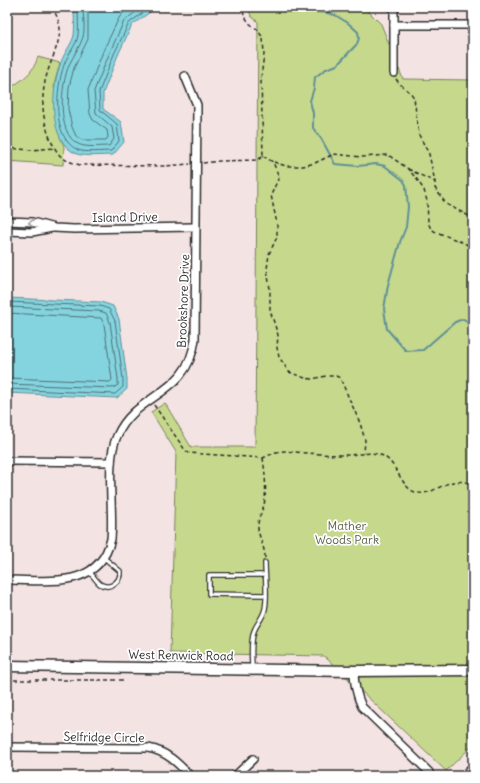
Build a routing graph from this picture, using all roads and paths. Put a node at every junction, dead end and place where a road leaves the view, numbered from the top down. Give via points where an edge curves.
1 (52, 7) edge
2 (242, 7) edge
3 (394, 7) edge
4 (394, 24) junction
5 (473, 25) edge
6 (394, 73) joint
7 (185, 76) dead end
8 (7, 148) edge
9 (55, 148) junction
10 (263, 156) junction
11 (273, 162) junction
12 (196, 164) junction
13 (406, 168) junction
14 (435, 182) junction
15 (473, 219) edge
16 (7, 221) edge
17 (195, 227) junction
18 (54, 228) junction
19 (7, 231) edge
20 (473, 248) edge
21 (153, 403) dead end
22 (364, 453) junction
23 (263, 458) junction
24 (7, 461) edge
25 (111, 462) junction
26 (473, 485) edge
27 (104, 557) junction
28 (265, 563) joint
29 (89, 572) junction
30 (265, 575) junction
31 (7, 580) edge
32 (265, 595) junction
33 (7, 666) edge
34 (252, 670) junction
35 (473, 670) edge
36 (354, 671) junction
37 (7, 680) edge
38 (125, 680) dead end
39 (7, 747) edge
40 (253, 759) dead end
41 (429, 772) dead end
42 (190, 776) edge
43 (234, 776) edge

1 - 9 path via 60,30 46,74 42,102 48,133
2 - 10 path via 249,23 258,29 263,38
3 - 4 street
4 - 5 street
4 - 6 street
6 - 14 path via 401,86 412,93 414,98 418,135 429,154
7 - 12 street, Brookshore Drive via 197,105
8 - 9 path
9 - 12 path via 61,157 80,165
10 - 11 path
10 - 12 path via 258,160
11 - 13 path via 286,166 304,166 334,154 361,157 388,155
11 - 22 path via 278,177 271,195 277,237 269,254 266,269 270,289 270,310 278,335 279,357 289,372 305,378 340,378 360,423
12 - 17 street, Brookshore Drive
13 - 14 path
13 - 20 path via 424,190 430,227
14 - 15 path via 435,188 446,204
18 -> 16 street, Island Drive via 32,222
17 - 18 street, Island Drive
17 - 25 street, Brookshore Drive via 195,339 191,358 176,381 134,411 125,422 115,441
18 - 19 street, Island Drive via 32,232
21 - 23 path via 189,453
22 - 23 path via 347,455 285,451
22 - 26 path via 382,455 388,459 408,488 415,492 424,493 456,481 465,481
23 - 28 path via 265,492 258,528 265,550
24 - 25 street
25 - 27 street, Brookshore Drive via 112,532
27 - 29 street, Brookshore Drive
27 - 29 lane via 120,571 114,585 101,584
28 - 30 lane
29 - 31 street, Brookshore Drive via 70,579
30 - 32 lane
30 - 32 lane via 209,574 209,594
32 - 34 lane via 264,615 254,632
33 - 34 street, West Renwick Road
34 - 36 street, West Renwick Road
35 - 36 street, West Renwick Road
36 - 41 street via 356,694 362,707
37 - 38 path
39 - 42 street, Selfridge Circle via 148,748 170,756
40 - 43 street

